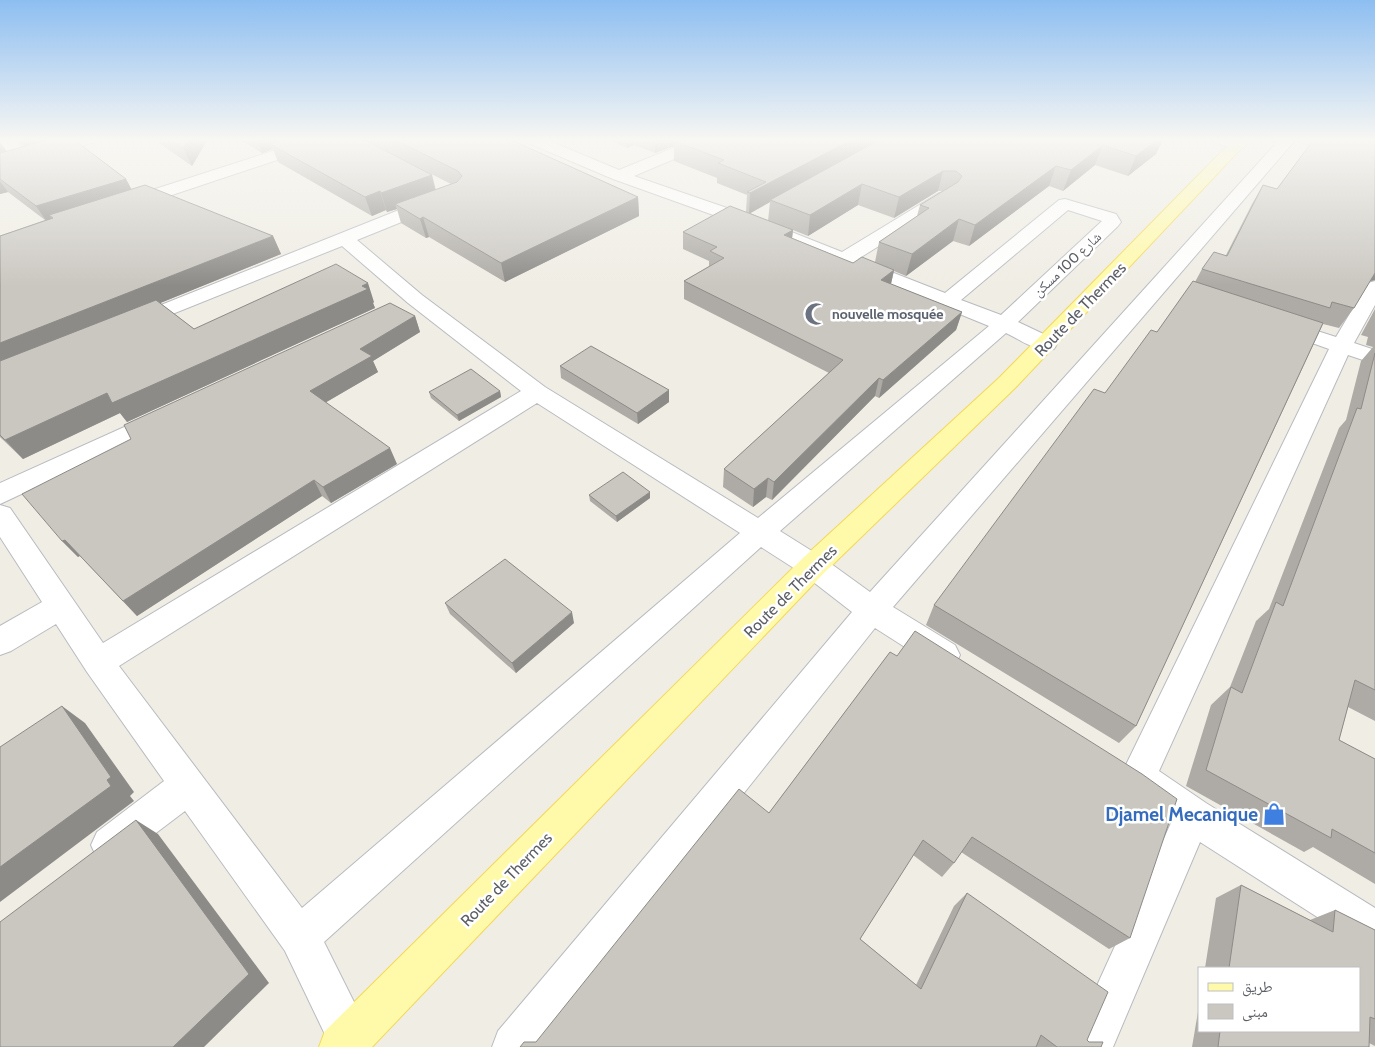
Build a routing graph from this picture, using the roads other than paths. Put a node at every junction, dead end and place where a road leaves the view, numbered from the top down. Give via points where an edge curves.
1 (177, 188) edge
2 (653, 188) edge
3 (1190, 188) edge
4 (1250, 188) edge
5 (446, 190) edge
6 (945, 197) edge
7 (112, 209) edge
8 (767, 212) edge
9 (750, 222) junction
10 (343, 237) junction
11 (844, 259) junction
12 (1375, 287) edge
13 (946, 302) junction
14 (1260, 319) edge
15 (1004, 324) junction
16 (117, 330) edge
17 (1046, 344) junction
18 (1341, 346) junction
19 (1375, 357) edge
20 (537, 392) junction
21 (180, 409) edge
22 (0, 494) edge
23 (0, 515) edge
24 (760, 532) junction
25 (814, 566) junction
26 (61, 606) junction
27 (872, 610) junction
28 (0, 642) edge
29 (98, 662) junction
30 (963, 667) edge
31 (1113, 761) edge
32 (1138, 777) junction
33 (189, 785) junction
34 (1193, 816) junction
35 (86, 863) edge
36 (1375, 931) edge
37 (299, 937) junction
38 (345, 1042) edge
39 (514, 1047) edge
40 (1091, 1047) edge

1 - 7 street
2 - 9 street
3 - 17 main road, Route de Thermes
4 - 27 street via 1169,289
5 - 10 street
6 - 11 street
8 - 9 street
9 - 11 street
10 - 16 street
10 - 20 street via 406,303
11 - 13 street
12 - 18 street
13 - 15 street
13 - 15 street, شارع 100 مسكن via 1065,204 1110,218 1112,222
14 - 18 street
15 - 17 street
15 - 24 street
17 - 25 main road, Route de Thermes
18 - 19 street
18 - 32 street
20 - 24 street
20 - 29 street
21 - 22 street
23 - 26 street
24 - 25 street
24 - 37 street
25 - 27 street
25 - 38 main road, Route de Thermes
26 - 28 street
26 - 29 street
27 - 30 street
27 - 39 street
29 - 33 street
31 - 32 street
32 - 34 street
33 - 35 street
33 - 37 street
34 - 36 street
34 - 40 street
37 - 38 street

